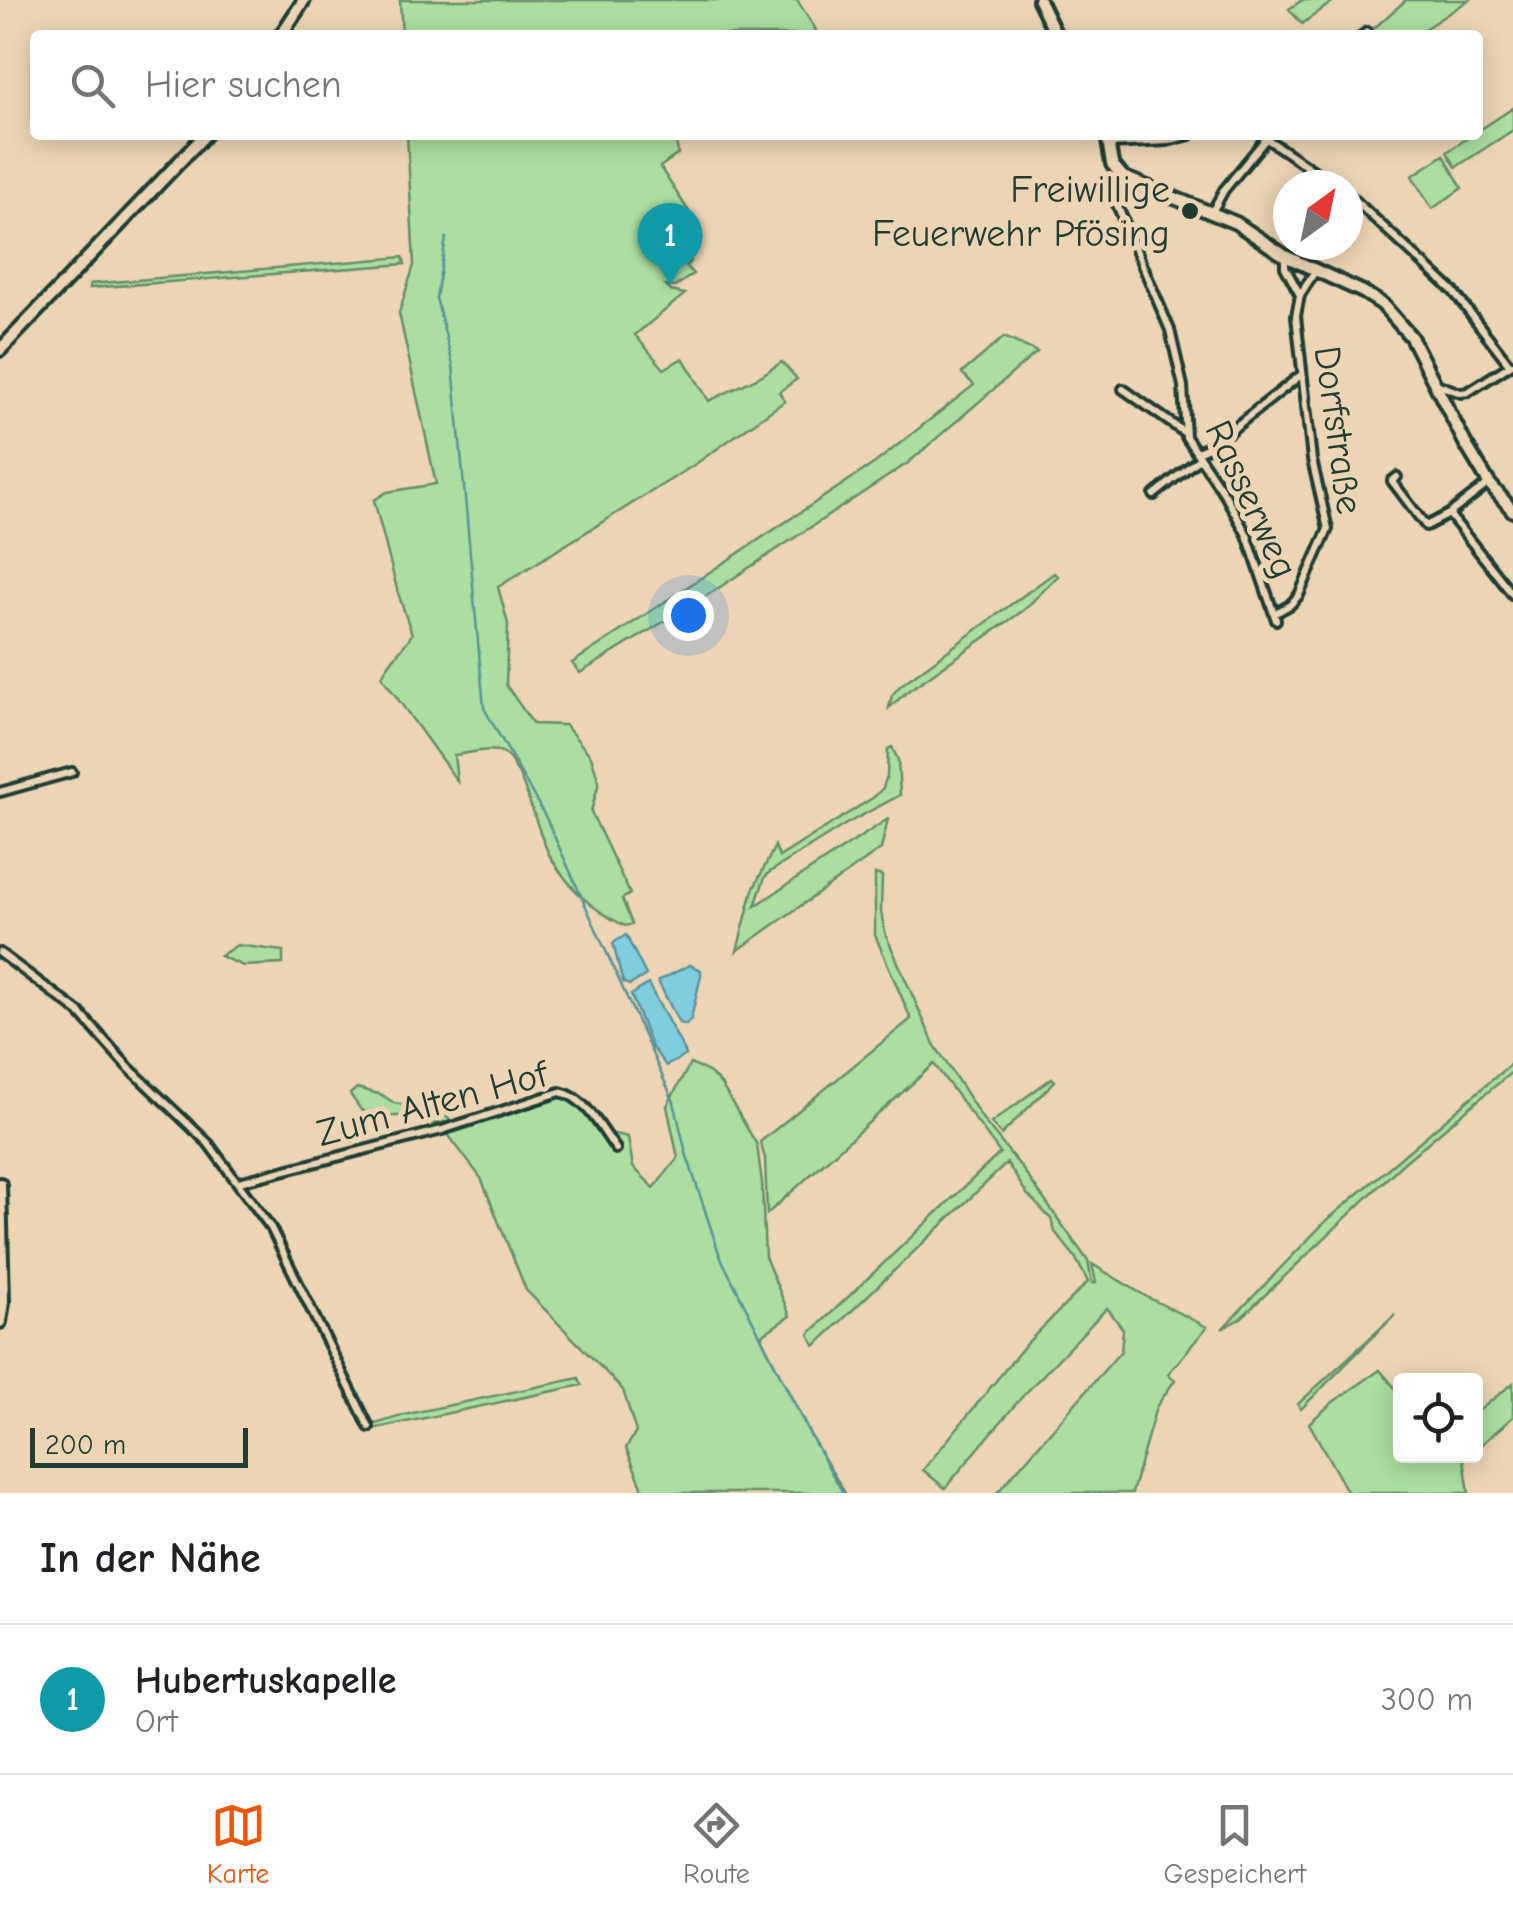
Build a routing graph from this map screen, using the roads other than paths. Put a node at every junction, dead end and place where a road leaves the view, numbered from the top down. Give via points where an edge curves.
1 (304, 0) edge
2 (1039, 0) edge
3 (284, 30) edge
4 (1054, 30) edge
5 (200, 140) edge
6 (1109, 140) edge
7 (1171, 140) edge
8 (1262, 140) edge
9 (1271, 140) edge
10 (1314, 170) edge
11 (1118, 174) junction
12 (1363, 207) edge
13 (1212, 212) junction
14 (1273, 248) edge
15 (1285, 260) edge
16 (1294, 260) edge
17 (1316, 270) junction
18 (1300, 295) junction
19 (0, 350) edge
20 (1511, 364) edge
21 (1301, 375) junction
22 (1435, 384) junction
23 (1124, 390) dead end
24 (1184, 432) junction
25 (1199, 455) junction
26 (1397, 477) dead end
27 (1489, 483) junction
28 (1154, 494) dead end
29 (1513, 512) edge
30 (1449, 514) junction
31 (1513, 595) edge
32 (1275, 617) joint
33 (72, 772) dead end
34 (0, 792) edge
35 (0, 953) edge
36 (616, 1149) dead end
37 (239, 1182) junction
38 (0, 1184) edge
39 (0, 1322) edge
40 (368, 1428) dead end

1 - 3 street
2 - 4 street
5 - 19 street
6 - 7 street
6 - 11 street
8 - 13 street
9 - 10 street
11 - 13 street
11 - 24 street, Rasserweg via 1116,200 1170,330 1183,386
12 - 20 street via 1453,291
13 - 14 street
15 - 18 street, Dorfstraße
16 - 17 street
17 - 18 street, Dorfstraße
17 - 22 street via 1382,304 1411,337
18 - 21 street, Dorfstraße
20 - 22 street via 1468,392
21 - 25 street
21 - 32 street, Dorfstraße via 1328,533 1298,595
22 - 27 street
23 - 24 street
24 - 25 street, Rasserweg
25 - 28 street
25 - 32 street, Rasserweg via 1248,535
26 - 30 street via 1392,481 1421,523
27 - 29 street
27 - 30 street
30 - 31 street
33 - 34 street
35 - 37 street via 78,1012
36 - 37 street, Zum Alten Hof via 574,1096 560,1092
37 - 40 street via 271,1228
38 - 39 street

